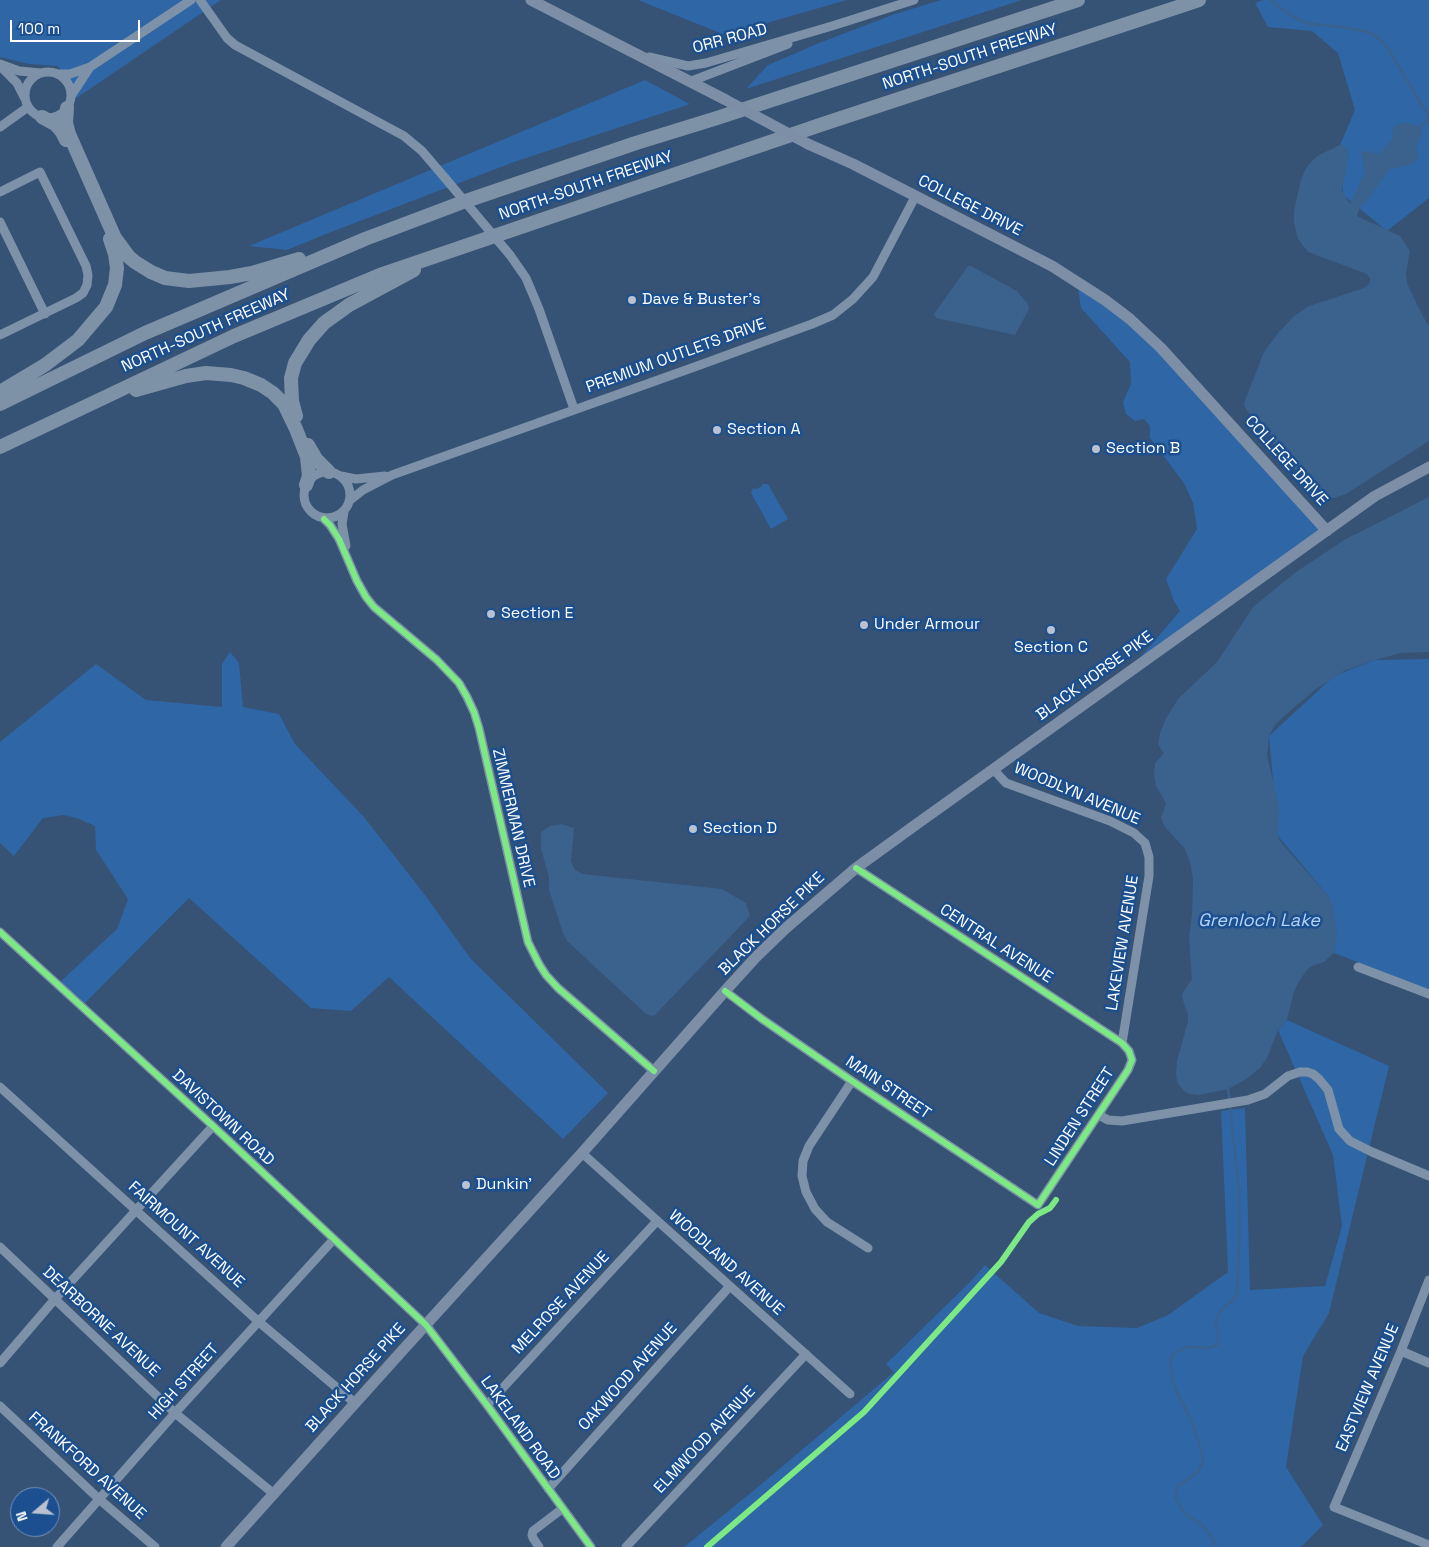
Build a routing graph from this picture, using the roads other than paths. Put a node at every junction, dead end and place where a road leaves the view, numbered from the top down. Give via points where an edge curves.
1 (190, 0) edge
2 (200, 0) edge
3 (531, 0) edge
4 (914, 0) edge
5 (1078, 0) edge
6 (1199, 0) edge
7 (832, 26) junction
8 (634, 54) junction
9 (0, 65) edge
10 (90, 67) junction
11 (41, 73) junction
12 (57, 74) junction
13 (689, 82) junction
14 (69, 102) junction
15 (27, 104) junction
16 (42, 117) junction
17 (0, 126) edge
18 (0, 192) edge
19 (915, 196) junction
20 (0, 222) edge
21 (365, 239) junction
22 (454, 250) junction
23 (45, 314) junction
24 (0, 335) edge
25 (0, 392) edge
26 (0, 404) edge
27 (574, 409) junction
28 (56, 420) junction
29 (0, 447) edge
30 (1429, 465) edge
31 (335, 474) junction
32 (392, 475) junction
33 (306, 485) junction
34 (349, 501) junction
35 (344, 512) junction
36 (324, 519) junction
37 (1327, 531) junction
38 (351, 566) junction
39 (993, 769) junction
40 (1147, 848) joint
41 (856, 868) junction
42 (0, 932) edge
43 (1358, 967) dead end
44 (726, 991) junction
45 (1429, 994) edge
46 (1122, 1044) junction
47 (654, 1071) junction
48 (852, 1081) junction
49 (0, 1087) edge
50 (1098, 1115) junction
51 (213, 1126) junction
52 (582, 1153) junction
53 (1429, 1176) edge
54 (1038, 1205) joint
55 (136, 1210) junction
56 (657, 1220) junction
57 (334, 1239) junction
58 (0, 1248) edge
59 (868, 1248) dead end
60 (1429, 1280) edge
61 (730, 1286) junction
62 (55, 1299) junction
63 (259, 1322) junction
64 (426, 1325) junction
65 (1400, 1351) junction
66 (806, 1354) junction
67 (1429, 1362) edge
68 (0, 1363) edge
69 (850, 1394) dead end
70 (355, 1403) junction
71 (487, 1405) junction
72 (0, 1406) edge
73 (176, 1414) junction
74 (548, 1489) junction
75 (274, 1494) junction
76 (99, 1499) junction
77 (562, 1509) junction
78 (1429, 1545) edge
79 (57, 1547) edge
80 (155, 1547) edge
81 (226, 1547) edge
82 (539, 1547) edge
83 (591, 1547) edge
84 (626, 1547) edge

1 - 10 street
2 - 27 street, bridge via 235,45 404,136 422,151 526,278
3 - 8 main road, COLLEGE DRIVE
4 - 7 street, ORR ROAD
5 - 21 highway, NORTH-SOUTH FREEWAY via 627,146
6 - 22 highway, NORTH-SOUTH FREEWAY
7 - 8 street, ORR ROAD via 698,65 677,64
7 - 13 street, ORR ROAD
8 - 13 main road, COLLEGE DRIVE
9 - 11 street
9 - 15 street via 19,86
10 - 12 street via 70,74
10 - 14 street
11 - 12 street
11 - 15 street via 27,85
12 - 14 street via 70,89
13 - 19 main road, COLLEGE DRIVE, bridge
14 - 16 street via 56,116
14 - 21 highway via 66,123 69,134 115,238 129,257 151,272 165,278 189,281 230,277
15 - 16 street
15 - 17 street
16 - 25 highway via 62,132 111,241 116,254 115,285 106,307 78,340
18 - 23 street via 40,172 86,266 87,285 83,293
19 - 27 street, PREMIUM OUTLETS DRIVE via 873,276 853,299 833,315
19 - 37 main road, COLLEGE DRIVE via 1052,266 1130,319 1161,348
20 - 23 street
21 - 26 highway, NORTH-SOUTH FREEWAY via 145,333
22 - 28 highway, NORTH-SOUTH FREEWAY via 380,275 242,332
22 - 31 highway via 335,314 315,332 298,356 291,378 294,412 311,451
23 - 24 street
27 - 32 street, PREMIUM OUTLETS DRIVE
28 - 29 highway, NORTH-SOUTH FREEWAY
28 - 33 highway via 146,386 186,376 206,373 244,378 267,388 284,404 307,457 309,476
30 - 37 main road, BLACK HORSE PIKE via 1375,496
31 - 32 street, PREMIUM OUTLETS DRIVE via 356,479
31 - 33 street via 316,475
31 - 34 street via 350,488
32 - 34 street, PREMIUM OUTLETS DRIVE
33 - 36 street via 304,497 307,507
34 - 35 street
35 - 36 street
35 - 38 street, ZIMMERMAN DRIVE via 343,533
36 - 38 street, ZIMMERMAN DRIVE via 334,531
37 - 39 main road, BLACK HORSE PIKE
38 - 47 street, ZIMMERMAN DRIVE via 374,607 444,666 467,697 478,728 528,942 538,964 558,988
39 - 40 street, WOODLYN AVENUE via 1010,785 1129,830 1140,837
39 - 41 main road, BLACK HORSE PIKE
40 - 46 street, LAKEVIEW AVENUE via 1149,876
41 - 44 main road, BLACK HORSE PIKE via 786,928
41 - 46 street, CENTRAL AVENUE
42 - 51 street, DAVISTOWN ROAD
43 - 45 street
44 - 47 main road, BLACK HORSE PIKE
44 - 48 street, MAIN STREET
46 - 50 street, LINDEN STREET via 1131,1056 1131,1065
47 - 52 main road, BLACK HORSE PIKE
48 - 54 street, MAIN STREET
48 - 59 street via 809,1146 802,1176 815,1209 827,1222
49 - 55 street, FAIRMOUNT AVENUE
50 - 53 street via 1122,1121 1228,1104 1261,1096 1288,1076 1307,1072 1328,1090 1339,1129 1350,1141
50 - 54 street, LINDEN STREET
51 - 55 street
51 - 57 street, DAVISTOWN ROAD
52 - 56 street, WOODLAND AVENUE
52 - 64 main road, BLACK HORSE PIKE
55 - 62 street
55 - 63 street, FAIRMOUNT AVENUE
56 - 61 street, WOODLAND AVENUE
56 - 71 street, MELROSE AVENUE
57 - 63 street, HIGH STREET
57 - 64 street, DAVISTOWN ROAD
58 - 62 street, DEARBORNE AVENUE
60 - 65 street, EASTVIEW AVENUE
61 - 66 street, WOODLAND AVENUE
61 - 74 street, OAKWOOD AVENUE
62 - 68 street
62 - 73 street, DEARBORNE AVENUE
63 - 70 street, FAIRMOUNT AVENUE
63 - 73 street, HIGH STREET
64 - 70 main road, BLACK HORSE PIKE
64 - 71 street, LAKELAND ROAD
65 - 67 street
65 - 78 street, EASTVIEW AVENUE via 1334,1507
66 - 69 street, WOODLAND AVENUE
66 - 84 street, ELMWOOD AVENUE
70 - 75 main road, BLACK HORSE PIKE
71 - 74 street, LAKELAND ROAD
72 - 76 street, FRANKFORD AVENUE
73 - 75 street, DEARBORNE AVENUE
73 - 76 street, HIGH STREET
74 - 77 street, LAKELAND ROAD
75 - 81 main road, BLACK HORSE PIKE
76 - 79 street, HIGH STREET
76 - 80 street, FRANKFORD AVENUE
77 - 82 street via 533,1531
77 - 83 street, LAKELAND ROAD

